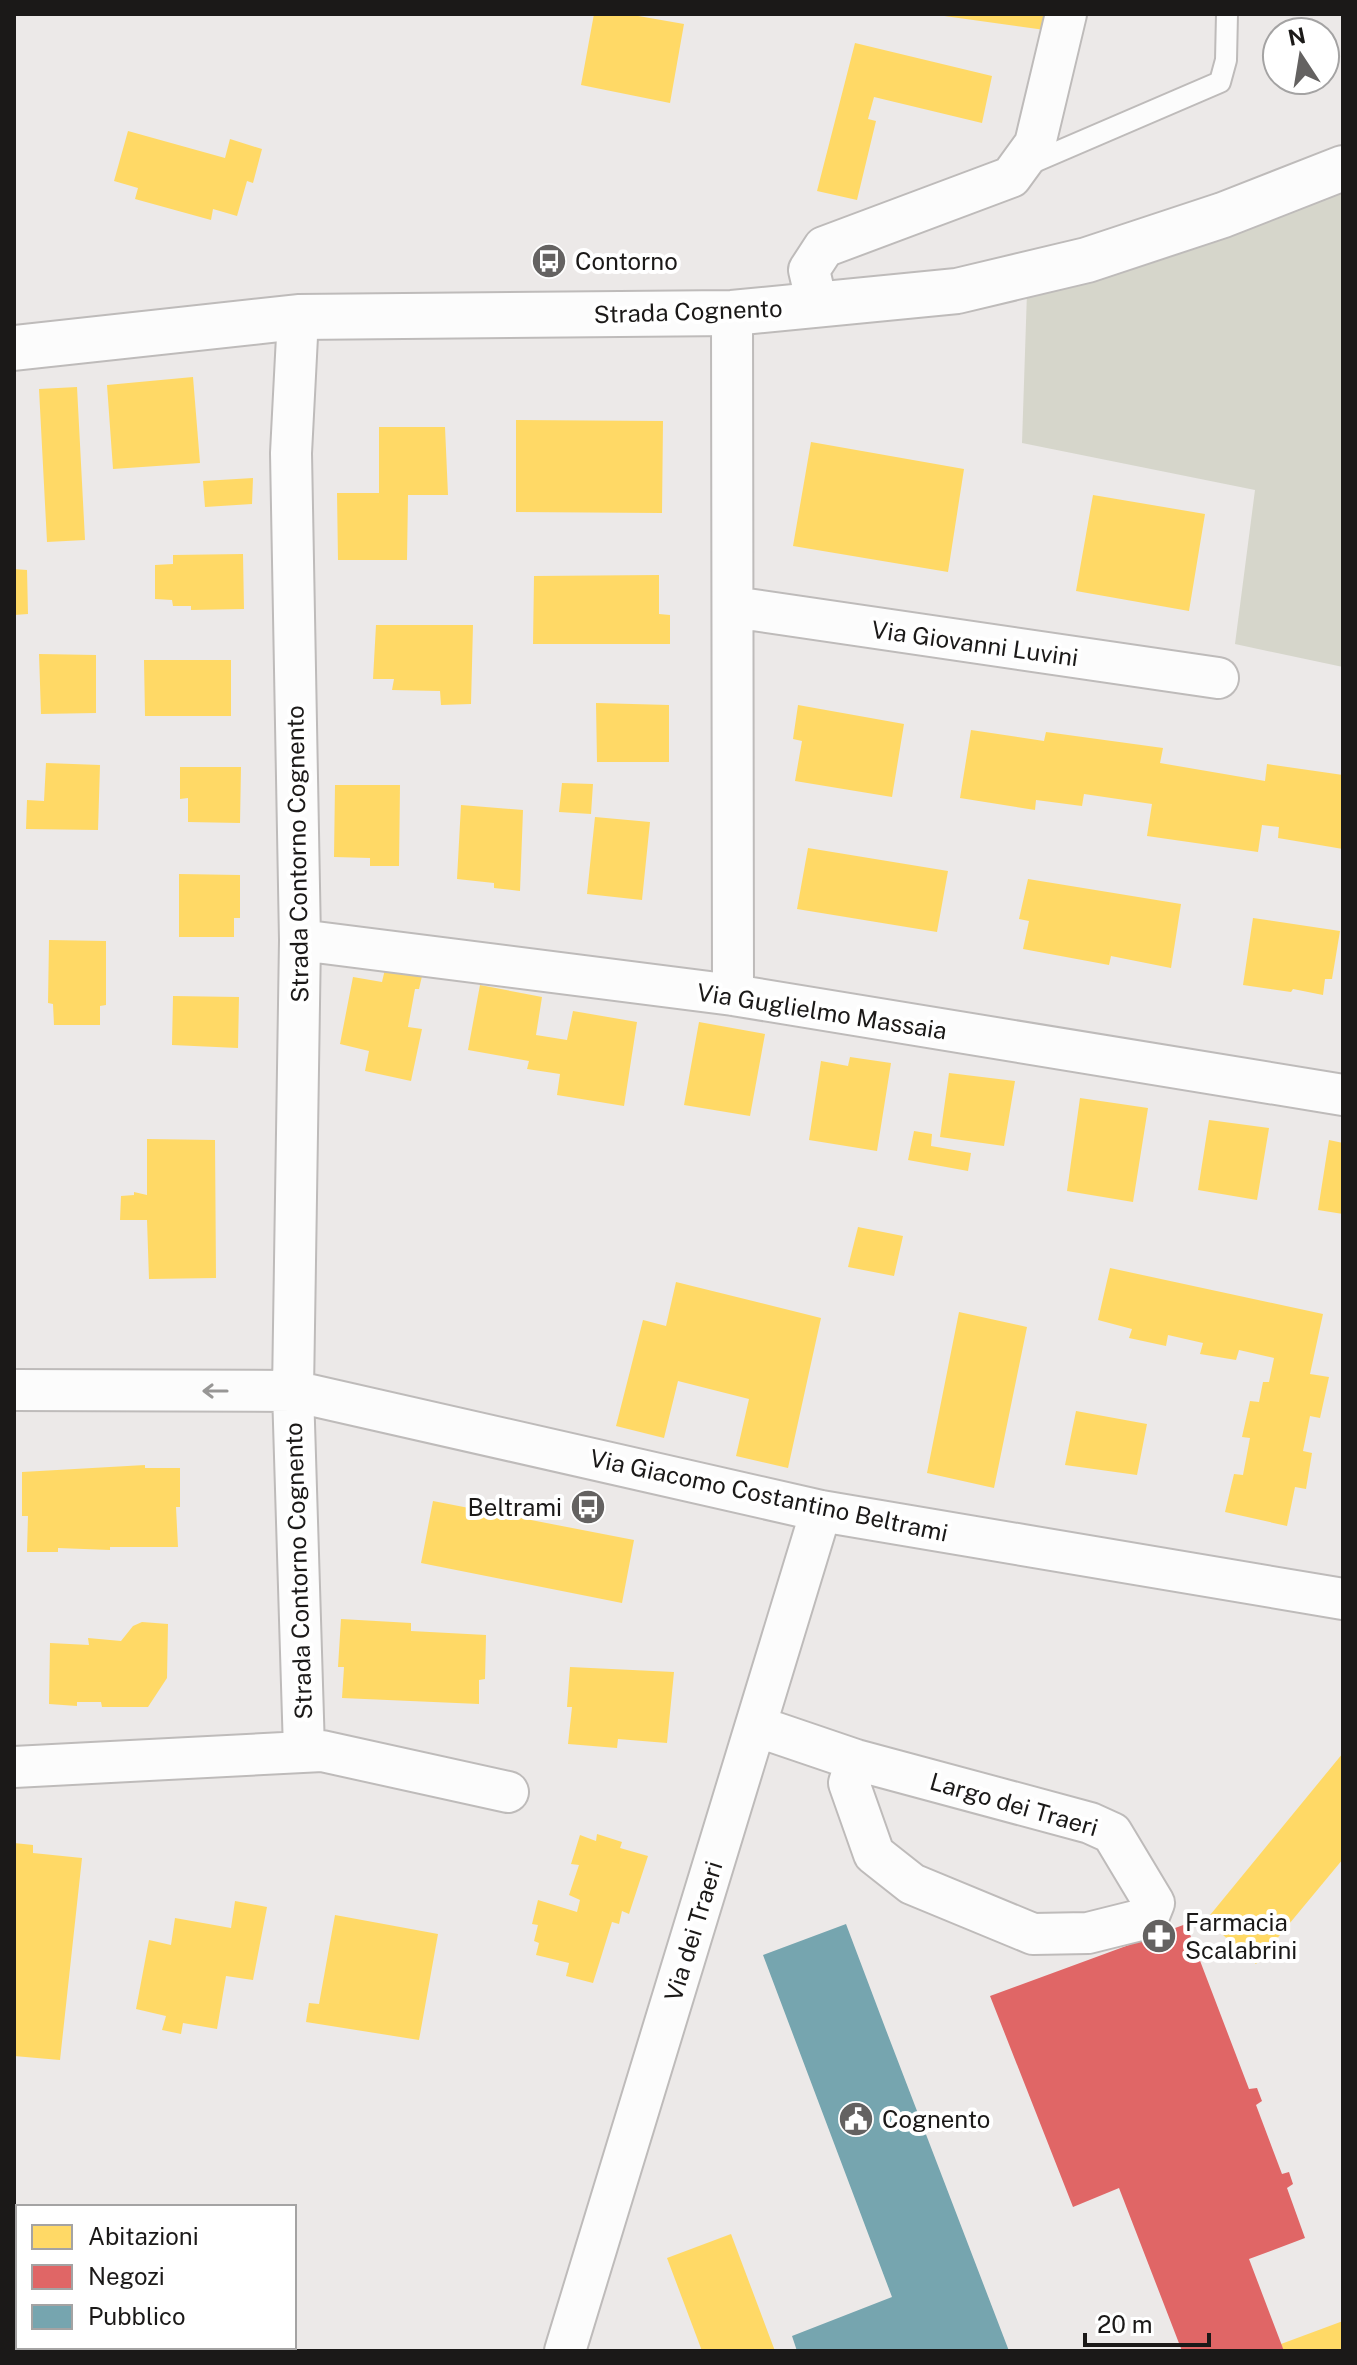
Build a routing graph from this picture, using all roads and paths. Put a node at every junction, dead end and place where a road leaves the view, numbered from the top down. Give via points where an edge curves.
1 (1066, 14) edge
2 (1227, 14) edge
3 (1343, 168) edge
4 (1016, 170) junction
5 (817, 304) junction
6 (732, 313) junction
7 (298, 317) junction
8 (14, 348) edge
9 (733, 607) junction
10 (1218, 678) dead end
11 (300, 940) junction
12 (733, 995) junction
13 (1343, 1095) edge
14 (14, 1390) edge
15 (293, 1391) junction
16 (821, 1511) junction
17 (1343, 1599) edge
18 (756, 1726) junction
19 (304, 1750) junction
20 (856, 1760) junction
21 (14, 1767) edge
22 (508, 1792) dead end
23 (565, 2351) edge

1 - 4 street via 1035,144
2 - 4 lane via 1220,82
3 - 5 street, Strada Cognento via 1087,260 957,291
4 - 5 street via 1011,177 824,247 809,270
5 - 6 street, Strada Cognento
6 - 7 street, Strada Cognento
6 - 9 street
7 - 8 street, Strada Cognento
7 - 11 street, Strada Contorno Cognento via 291,453
9 - 10 street, Via Giovanni Luvini
9 - 12 street
11 - 12 street, Via Guglielmo Massaia
11 - 15 street, Strada Contorno Cognento
12 - 13 street, Via Guglielmo Massaia
15 -> 14 street, Strada Contorno Cognento
15 - 16 street, Via Giacomo Costantino Beltrami
15 - 19 street, Strada Contorno Cognento
16 - 17 street, Via Giacomo Costantino Beltrami
16 - 18 street, Via dei Traeri
18 - 20 street, Largo dei Traeri
18 - 23 street, Via dei Traeri
19 - 21 street, Strada Contorno Cognento
19 - 22 street, Strada Contorno Cognento
20 - 20 street, Largo dei Traeri via 849,1783 874,1854 912,1884 1033,1934 1088,1933 1148,1918 1154,1903 1112,1833

